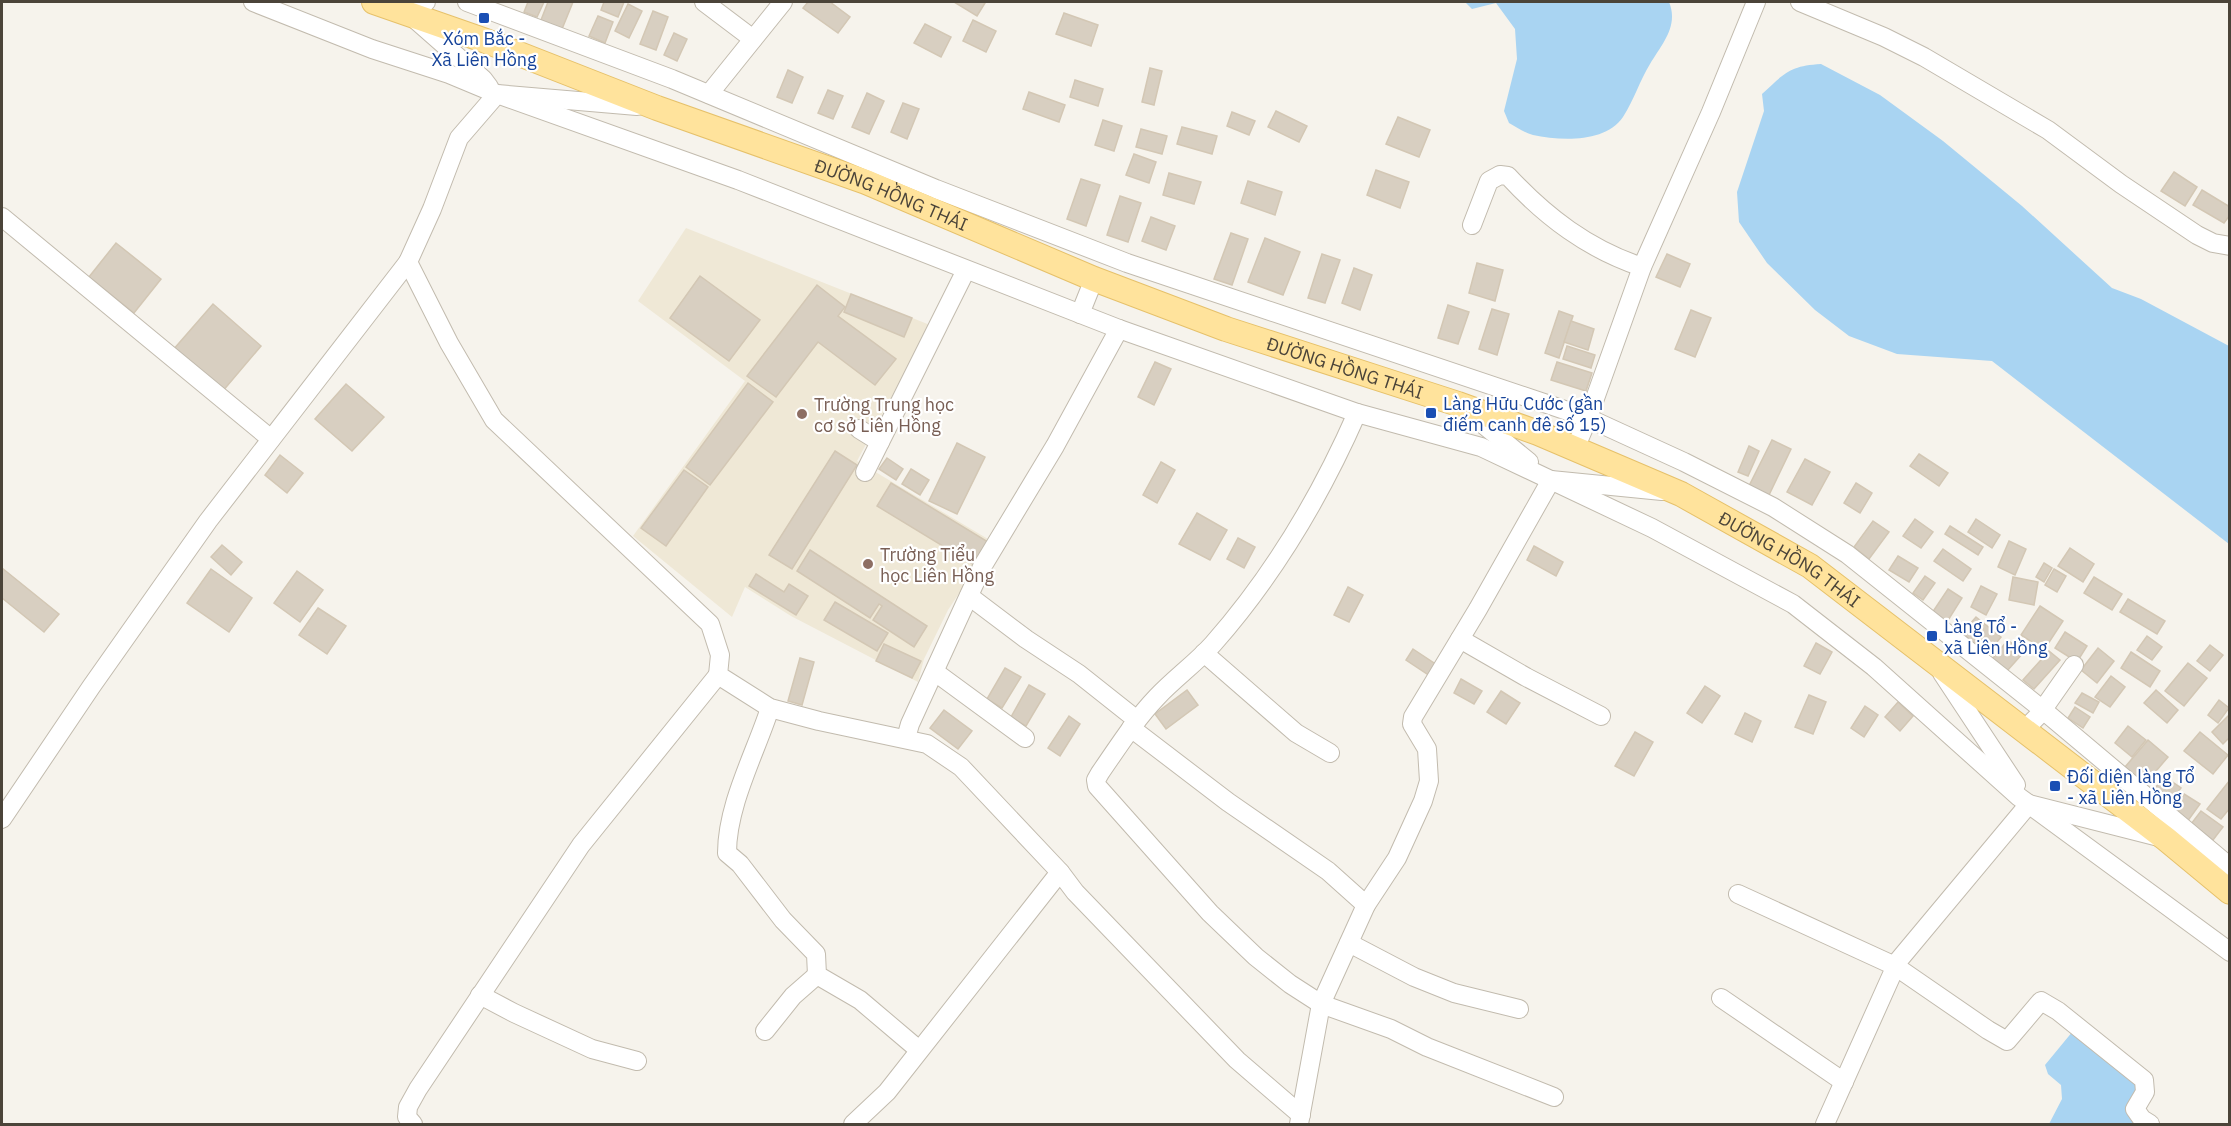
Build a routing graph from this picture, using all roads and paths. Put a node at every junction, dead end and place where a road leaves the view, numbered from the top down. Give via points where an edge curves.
1 (253, 2) edge
2 (374, 2) edge
3 (467, 2) edge
4 (704, 2) edge
5 (783, 2) edge
6 (1756, 2) edge
7 (1800, 2) edge
8 (420, 8) edge
9 (753, 39) junction
10 (494, 92) junction
11 (709, 94) junction
12 (657, 108) junction
13 (2, 217) edge
14 (1472, 225) dead end
15 (2229, 246) edge
16 (408, 262) junction
17 (1642, 267) junction
18 (966, 270) junction
19 (1094, 279) junction
20 (1080, 314) junction
21 (1119, 329) junction
22 (1458, 404) junction
23 (1357, 412) junction
24 (1588, 418) junction
25 (859, 429) dead end
26 (272, 439) junction
27 (880, 442) junction
28 (1575, 448) junction
29 (865, 472) dead end
30 (1551, 480) junction
31 (1681, 494) junction
32 (969, 596) junction
33 (1460, 639) junction
34 (1204, 653) junction
35 (1934, 661) junction
36 (2074, 665) dead end
37 (935, 672) junction
38 (718, 675) junction
39 (770, 708) junction
40 (1601, 716) dead end
41 (2034, 720) junction
42 (1134, 724) junction
43 (906, 738) junction
44 (1024, 738) dead end
45 (1330, 753) dead end
46 (2029, 804) junction
47 (2, 819) edge
48 (2166, 839) junction
49 (2229, 867) edge
50 (1059, 872) junction
51 (2229, 892) edge
52 (1738, 894) dead end
53 (1366, 905) junction
54 (1349, 943) junction
55 (2229, 952) edge
56 (1895, 966) junction
57 (818, 975) junction
58 (480, 995) junction
59 (1721, 998) dead end
60 (1321, 1004) junction
61 (1519, 1009) dead end
62 (765, 1031) dead end
63 (920, 1050) junction
64 (637, 1061) dead end
65 (1844, 1082) junction
66 (1554, 1097) dead end
67 (407, 1122) edge
68 (1300, 1122) edge
69 (853, 1125) edge
70 (1825, 1125) edge
71 (2150, 1125) edge

1 - 10 street
2 - 8 main road, ĐƯỜNG HỒNG THÁI
3 - 11 street
4 - 9 street
5 - 9 street
6 - 17 street
7 - 15 street via 1924,57 2048,130 2197,235
8 - 10 street via 430,34
8 - 12 main road, ĐƯỜNG HỒNG THÁI
9 - 11 street
10 - 12 street
10 - 16 street via 459,138
10 - 18 street via 738,180
11 - 24 street via 1127,263
12 - 19 main road, ĐƯỜNG HỒNG THÁI via 866,182
13 - 26 street
14 - 17 street via 1489,181 1500,175 1508,176 1553,221 1604,252
16 - 26 street
16 - 38 street via 494,420 710,624 720,655
17 - 24 street
18 - 20 street
18 - 27 street
19 - 20 street
19 - 22 main road, ĐƯỜNG HỒNG THÁI via 1226,329
20 - 21 street
21 - 23 street
21 - 32 street
22 - 28 main road, ĐƯỜNG HỒNG THÁI
22 - 30 street
23 - 30 street via 1481,447
23 - 34 street via 1338,457 1299,525 1253,595
24 - 28 street
24 - 41 street via 1773,507 1847,554
25 - 27 street
26 - 47 street via 208,521
27 - 29 street
28 - 31 main road, ĐƯỜNG HỒNG THÁI
30 - 31 street
30 - 33 street
30 - 46 street via 1652,528 1793,604 1875,667
31 - 35 main road, ĐƯỜNG HỒNG THÁI via 1810,566
32 - 37 street
32 - 42 street via 1079,674
33 - 40 street
33 - 53 street via 1413,717 1412,724 1427,749 1429,765 1423,801 1397,858
34 - 42 street via 1157,696
34 - 45 street via 1296,733
35 - 41 main road, ĐƯỜNG HỒNG THÁI
35 - 46 street
36 - 41 street
37 - 43 street
37 - 44 street
38 - 39 street
38 - 58 street via 581,845
39 - 43 street
39 - 57 street via 733,810 727,853 816,954
41 - 48 main road, ĐƯỜNG HỒNG THÁI
41 - 49 street
42 - 53 street via 1228,802 1328,871
42 - 60 street via 1096,780 1099,791 1256,957
43 - 50 street via 927,744 961,767
46 - 48 street
46 - 55 street
46 - 56 street
48 - 51 main road, ĐƯỜNG HỒNG THÁI
50 - 63 street
50 - 68 street
52 - 56 street
53 - 54 street
54 - 60 street
54 - 61 street via 1454,993
56 - 65 street
56 - 71 street via 2007,1041 2041,1000 2144,1080 2145,1092 2135,1109
57 - 62 street via 793,996
57 - 63 street via 860,1000
58 - 64 street via 592,1049
58 - 67 street via 418,1089 408,1107
59 - 65 street
60 - 66 street
60 - 68 street
63 - 69 street via 888,1092
65 - 70 street

